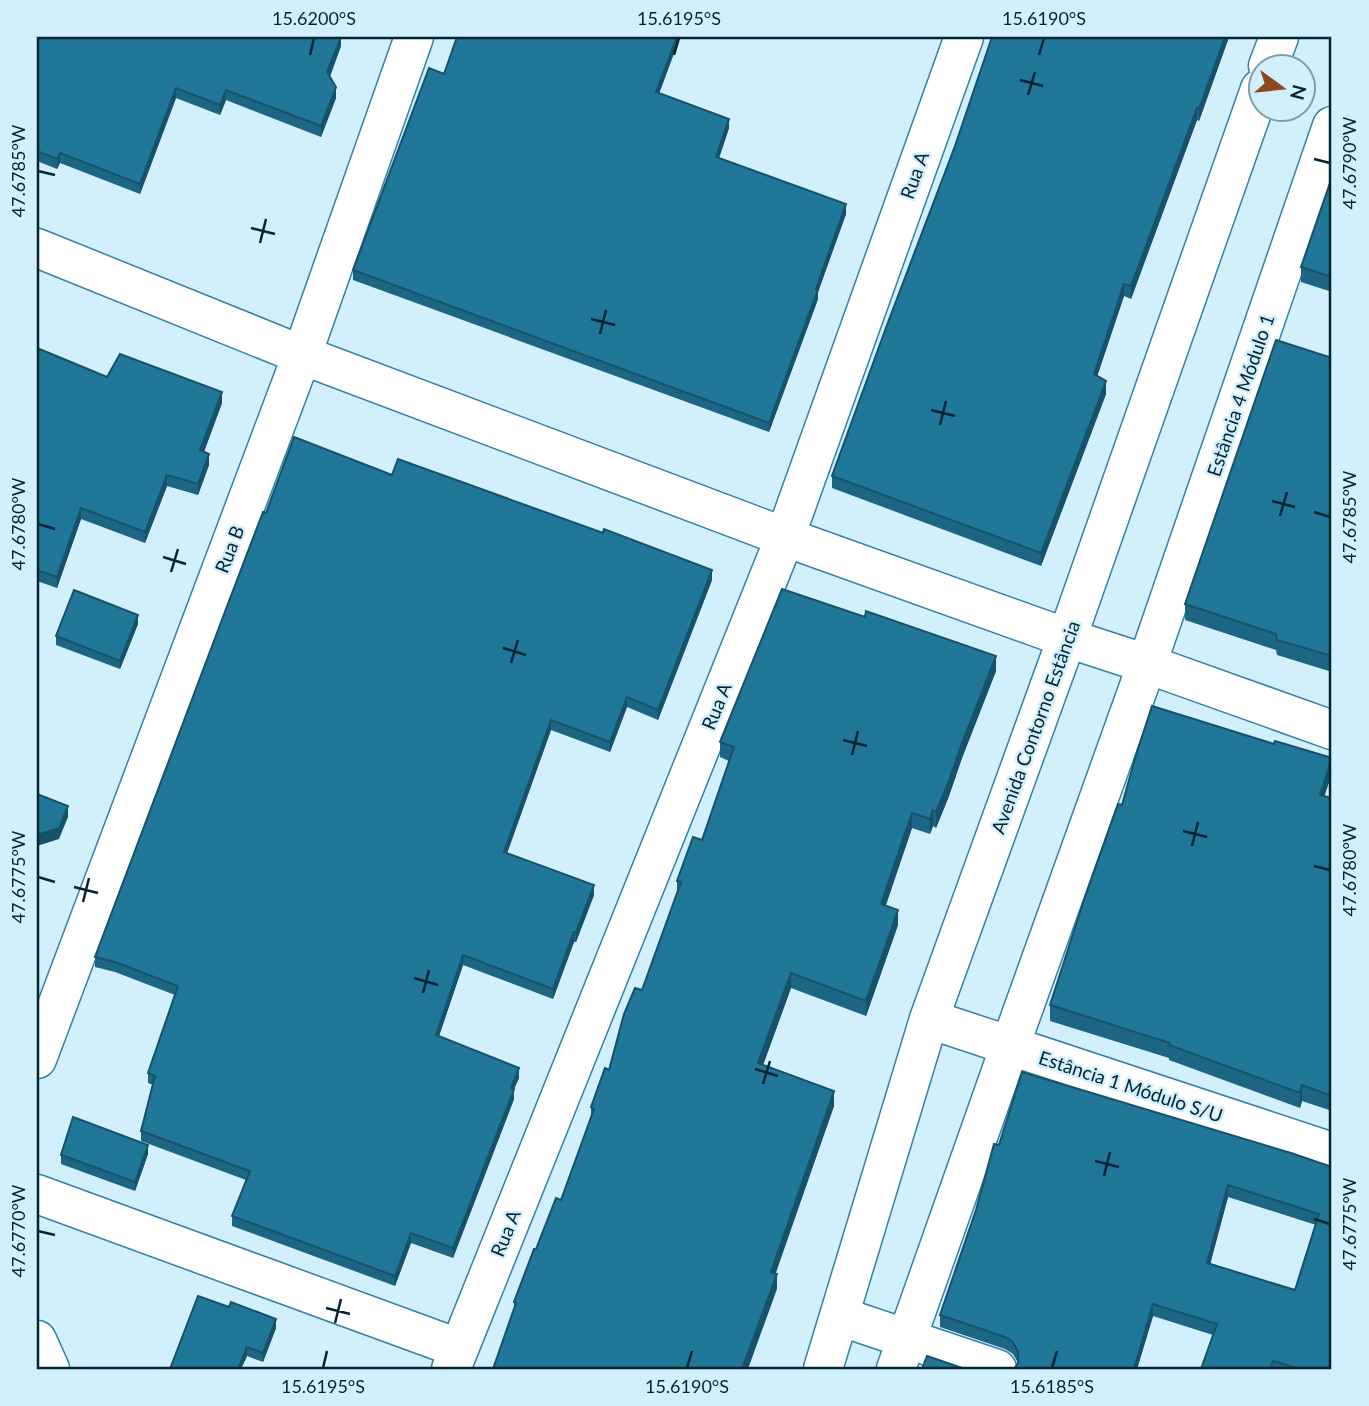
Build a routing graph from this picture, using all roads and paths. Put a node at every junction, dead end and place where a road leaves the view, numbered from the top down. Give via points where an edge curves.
1 (414, 37) edge
2 (964, 37) edge
3 (1249, 122) edge
4 (1332, 126) edge
5 (37, 248) edge
6 (302, 355) junction
7 (785, 537) junction
8 (1067, 638) junction
9 (1147, 664) junction
10 (1332, 730) edge
11 (929, 1019) junction
12 (1010, 1046) junction
13 (37, 1059) edge
14 (1332, 1152) edge
15 (37, 1194) edge
16 (839, 1316) junction
17 (37, 1340) edge
18 (901, 1354) edge
19 (455, 1359) edge
20 (50, 1369) edge
21 (823, 1369) edge
22 (997, 1369) edge

1 - 6 street, Rua B
2 - 7 street, Rua A
3 - 8 street, Avenida Contorno Estância
4 - 9 street, Estância 4 Módulo 1
5 - 6 street
6 - 7 street
6 - 13 street, Rua B
7 - 8 street
7 - 19 street, Rua A
8 - 9 street
8 - 11 street, Avenida Contorno Estância
9 - 10 street
9 - 12 street, Estância 4 Módulo 1
11 - 12 street, Estância 1 Módulo S/U
11 - 16 street, Avenida Contorno Estância
12 - 14 street, Estância 1 Módulo S/U
12 - 18 street, Estância 4 Módulo 1
15 - 19 street
16 - 18 street
16 - 21 street, Avenida Contorno Estância
17 - 20 street
18 - 22 street

